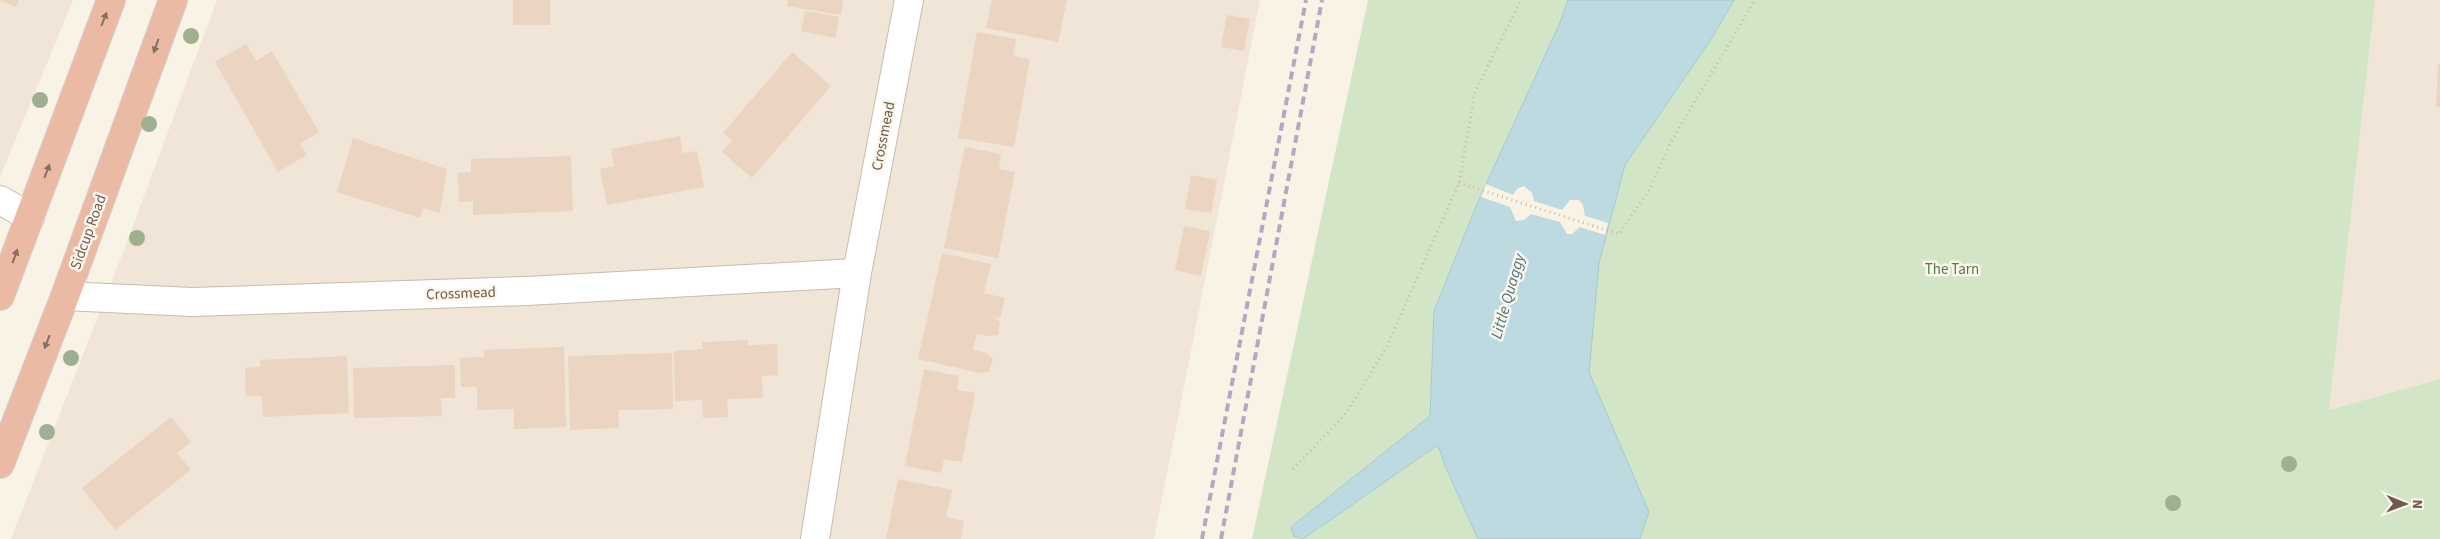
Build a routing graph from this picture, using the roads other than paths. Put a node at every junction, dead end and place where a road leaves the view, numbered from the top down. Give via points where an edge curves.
1 (112, 0) edge
2 (173, 0) edge
3 (908, 0) edge
4 (0, 200) edge
5 (30, 217) junction
6 (857, 272) junction
7 (0, 296) edge
8 (64, 296) junction
9 (0, 464) edge
10 (815, 539) edge

5 -> 1 highway
2 -> 8 highway, Sidcup Road
3 - 6 street, Crossmead
4 - 5 street
7 -> 5 highway
6 - 8 street, Crossmead via 527,291 192,302
6 - 10 street, Crossmead
8 -> 9 highway, Sidcup Road

